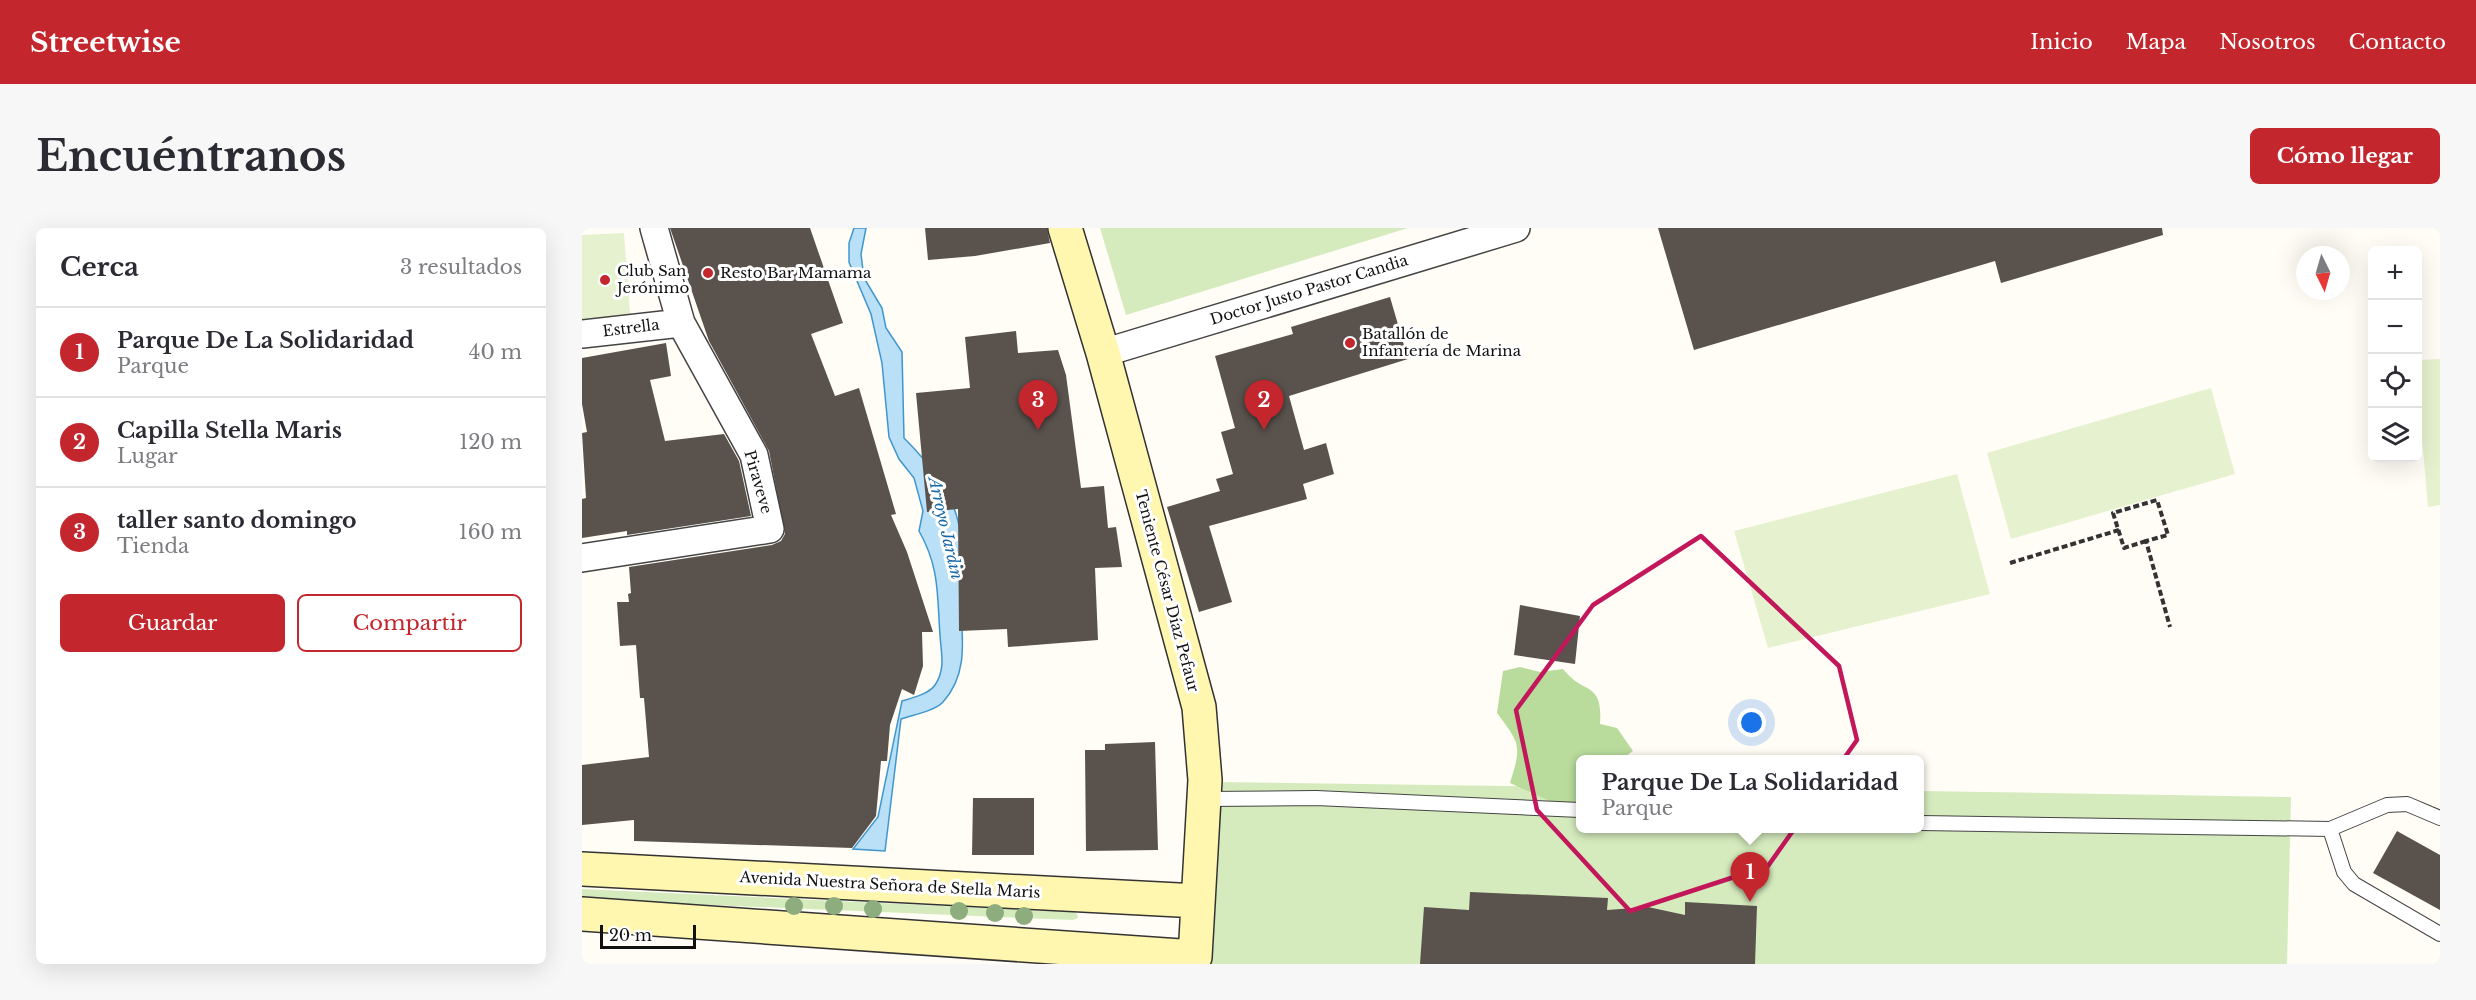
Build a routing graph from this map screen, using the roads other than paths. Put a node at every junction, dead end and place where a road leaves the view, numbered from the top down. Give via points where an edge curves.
1 (654, 228) edge
2 (1065, 228) edge
3 (1516, 228) edge
4 (681, 323) junction
5 (582, 334) edge
6 (1102, 353) junction
7 (582, 558) edge
8 (1204, 799) junction
9 (1576, 810) edge
10 (2440, 818) edge
11 (1924, 823) edge
12 (2330, 829) junction
13 (582, 869) edge
14 (1198, 902) junction
15 (582, 914) edge
16 (2440, 934) edge
17 (1194, 961) edge

1 - 4 street, Piraveve
2 - 6 street, Teniente César Díaz Pefaur
3 - 6 street, Doctor Justo Pastor Candia
4 - 5 street, Estrella
4 - 7 street, Piraveve via 754,455 770,529
6 - 8 street, Teniente César Díaz Pefaur via 1198,707
8 - 9 lane via 1316,798
8 - 14 street, Teniente César Díaz Pefaur
10 - 12 lane via 2407,804 2387,805
11 - 12 lane
12 - 16 lane via 2344,872 2354,884
13 - 14 street, Avenida Nuestra Señora de Stella Maris
14 - 17 street, Teniente César Díaz Pefaur
15 - 17 street

